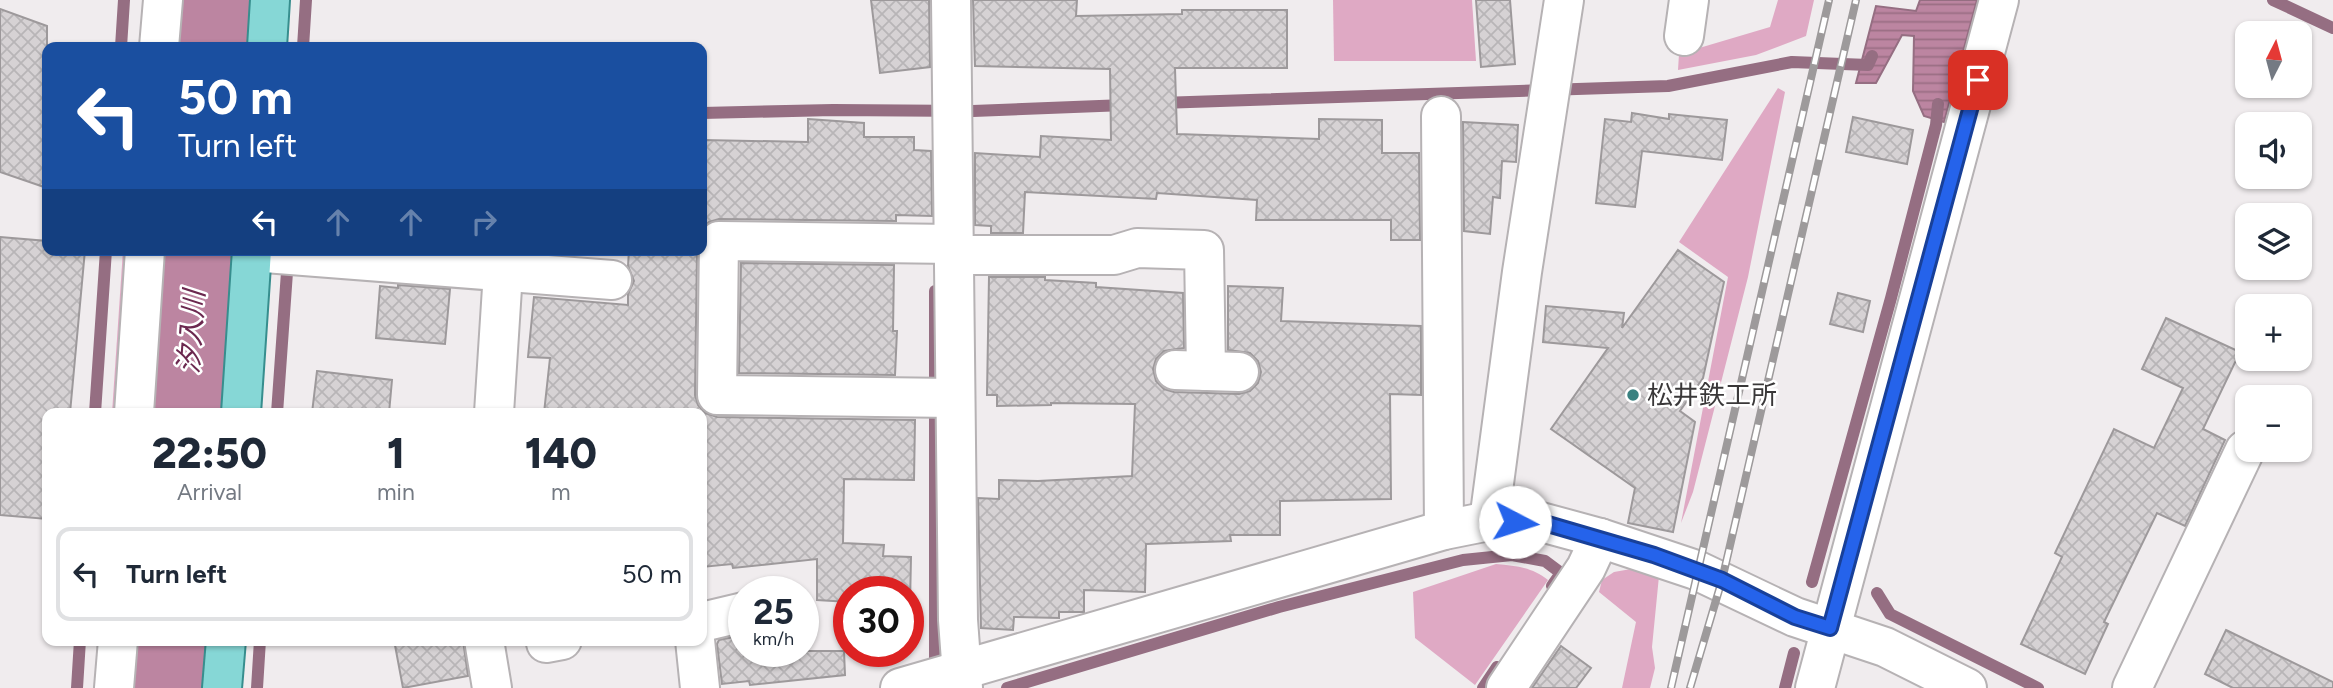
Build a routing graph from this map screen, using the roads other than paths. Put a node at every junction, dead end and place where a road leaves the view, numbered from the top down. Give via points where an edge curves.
1 (163, 0) edge
2 (270, 0) edge
3 (951, 0) edge
4 (1564, 0) edge
5 (1999, 0) edge
6 (159, 42) edge
7 (267, 42) edge
8 (1441, 116) dead end
9 (944, 247) junction
10 (145, 256) edge
11 (269, 256) edge
12 (307, 256) edge
13 (503, 272) junction
14 (612, 280) dead end
15 (1207, 371) dead end
16 (942, 398) junction
17 (134, 408) edge
18 (242, 408) edge
19 (494, 408) edge
20 (2239, 462) edge
21 (1489, 521) junction
22 (1444, 530) junction
23 (1600, 538) junction
24 (728, 616) edge
25 (707, 621) edge
26 (1830, 628) junction
27 (118, 646) edge
28 (226, 646) edge
29 (485, 646) edge
30 (696, 646) edge
31 (963, 681) edge
32 (114, 688) edge
33 (222, 688) edge
34 (492, 688) edge
35 (700, 688) edge
36 (900, 688) edge
37 (1506, 688) edge
38 (1815, 688) edge
39 (1967, 688) edge
40 (2132, 688) edge

1 - 6 street
2 - 7 main road
3 - 9 street via 952,109
4 - 21 street
5 - 26 street
8 - 22 street
9 - 15 street via 1114,255 1137,248 1204,250
9 - 16 street
9 - 16 street via 719,241 717,395
10 - 17 street
11 - 18 main road
12 - 13 street
13 - 14 street
13 - 19 street
16 - 31 street
20 - 40 street
21 - 22 street
21 - 23 street via 1541,522
22 - 31 street
23 - 26 street via 1696,570 1795,617
23 - 37 street via 1586,568
24 - 25 street
26 - 38 street
26 - 39 street via 1885,647
27 - 32 street
28 - 33 main road
29 - 34 street
30 - 35 street
31 - 36 street

